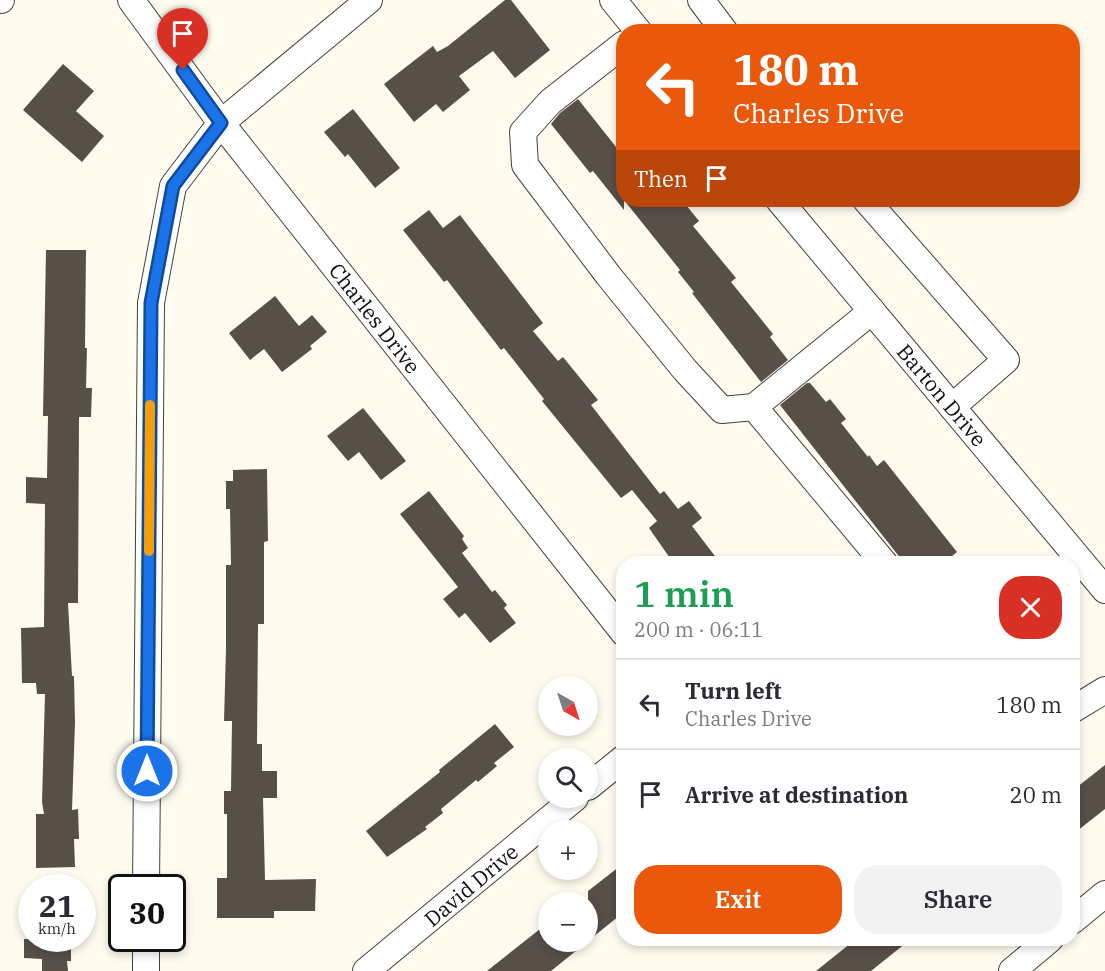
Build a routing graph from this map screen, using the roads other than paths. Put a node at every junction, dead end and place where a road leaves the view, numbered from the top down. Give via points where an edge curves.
1 (131, 0) edge
2 (369, 0) edge
3 (613, 0) edge
4 (701, 0) edge
5 (632, 24) edge
6 (719, 24) edge
7 (616, 50) edge
8 (221, 123) junction
9 (785, 207) edge
10 (872, 207) edge
11 (872, 311) junction
12 (754, 407) junction
13 (952, 407) junction
14 (878, 556) edge
15 (1077, 556) edge
16 (1080, 560) edge
17 (1105, 590) edge
18 (616, 623) edge
19 (1105, 690) edge
20 (1080, 705) edge
21 (616, 764) edge
22 (598, 779) edge
23 (563, 808) edge
24 (146, 874) edge
25 (1105, 894) edge
26 (1080, 914) edge
27 (1041, 946) edge
28 (146, 952) edge
29 (146, 971) edge
30 (366, 971) edge
31 (1011, 971) edge

1 - 8 street, Charles Drive
2 - 8 street
3 - 5 street
4 - 6 street
7 - 12 street via 550,102 523,132 525,165 608,275 722,410
8 - 18 street, Charles Drive
8 - 24 street via 173,186 151,303
9 - 11 street, Barton Drive
10 - 13 street via 1006,360
11 - 12 street
11 - 13 street, Barton Drive
12 - 14 street
13 - 15 street, Barton Drive
16 - 17 street, Barton Drive
19 - 20 street
21 - 22 street
23 - 30 street, David Drive
25 - 26 street
27 - 31 street
28 - 29 street

